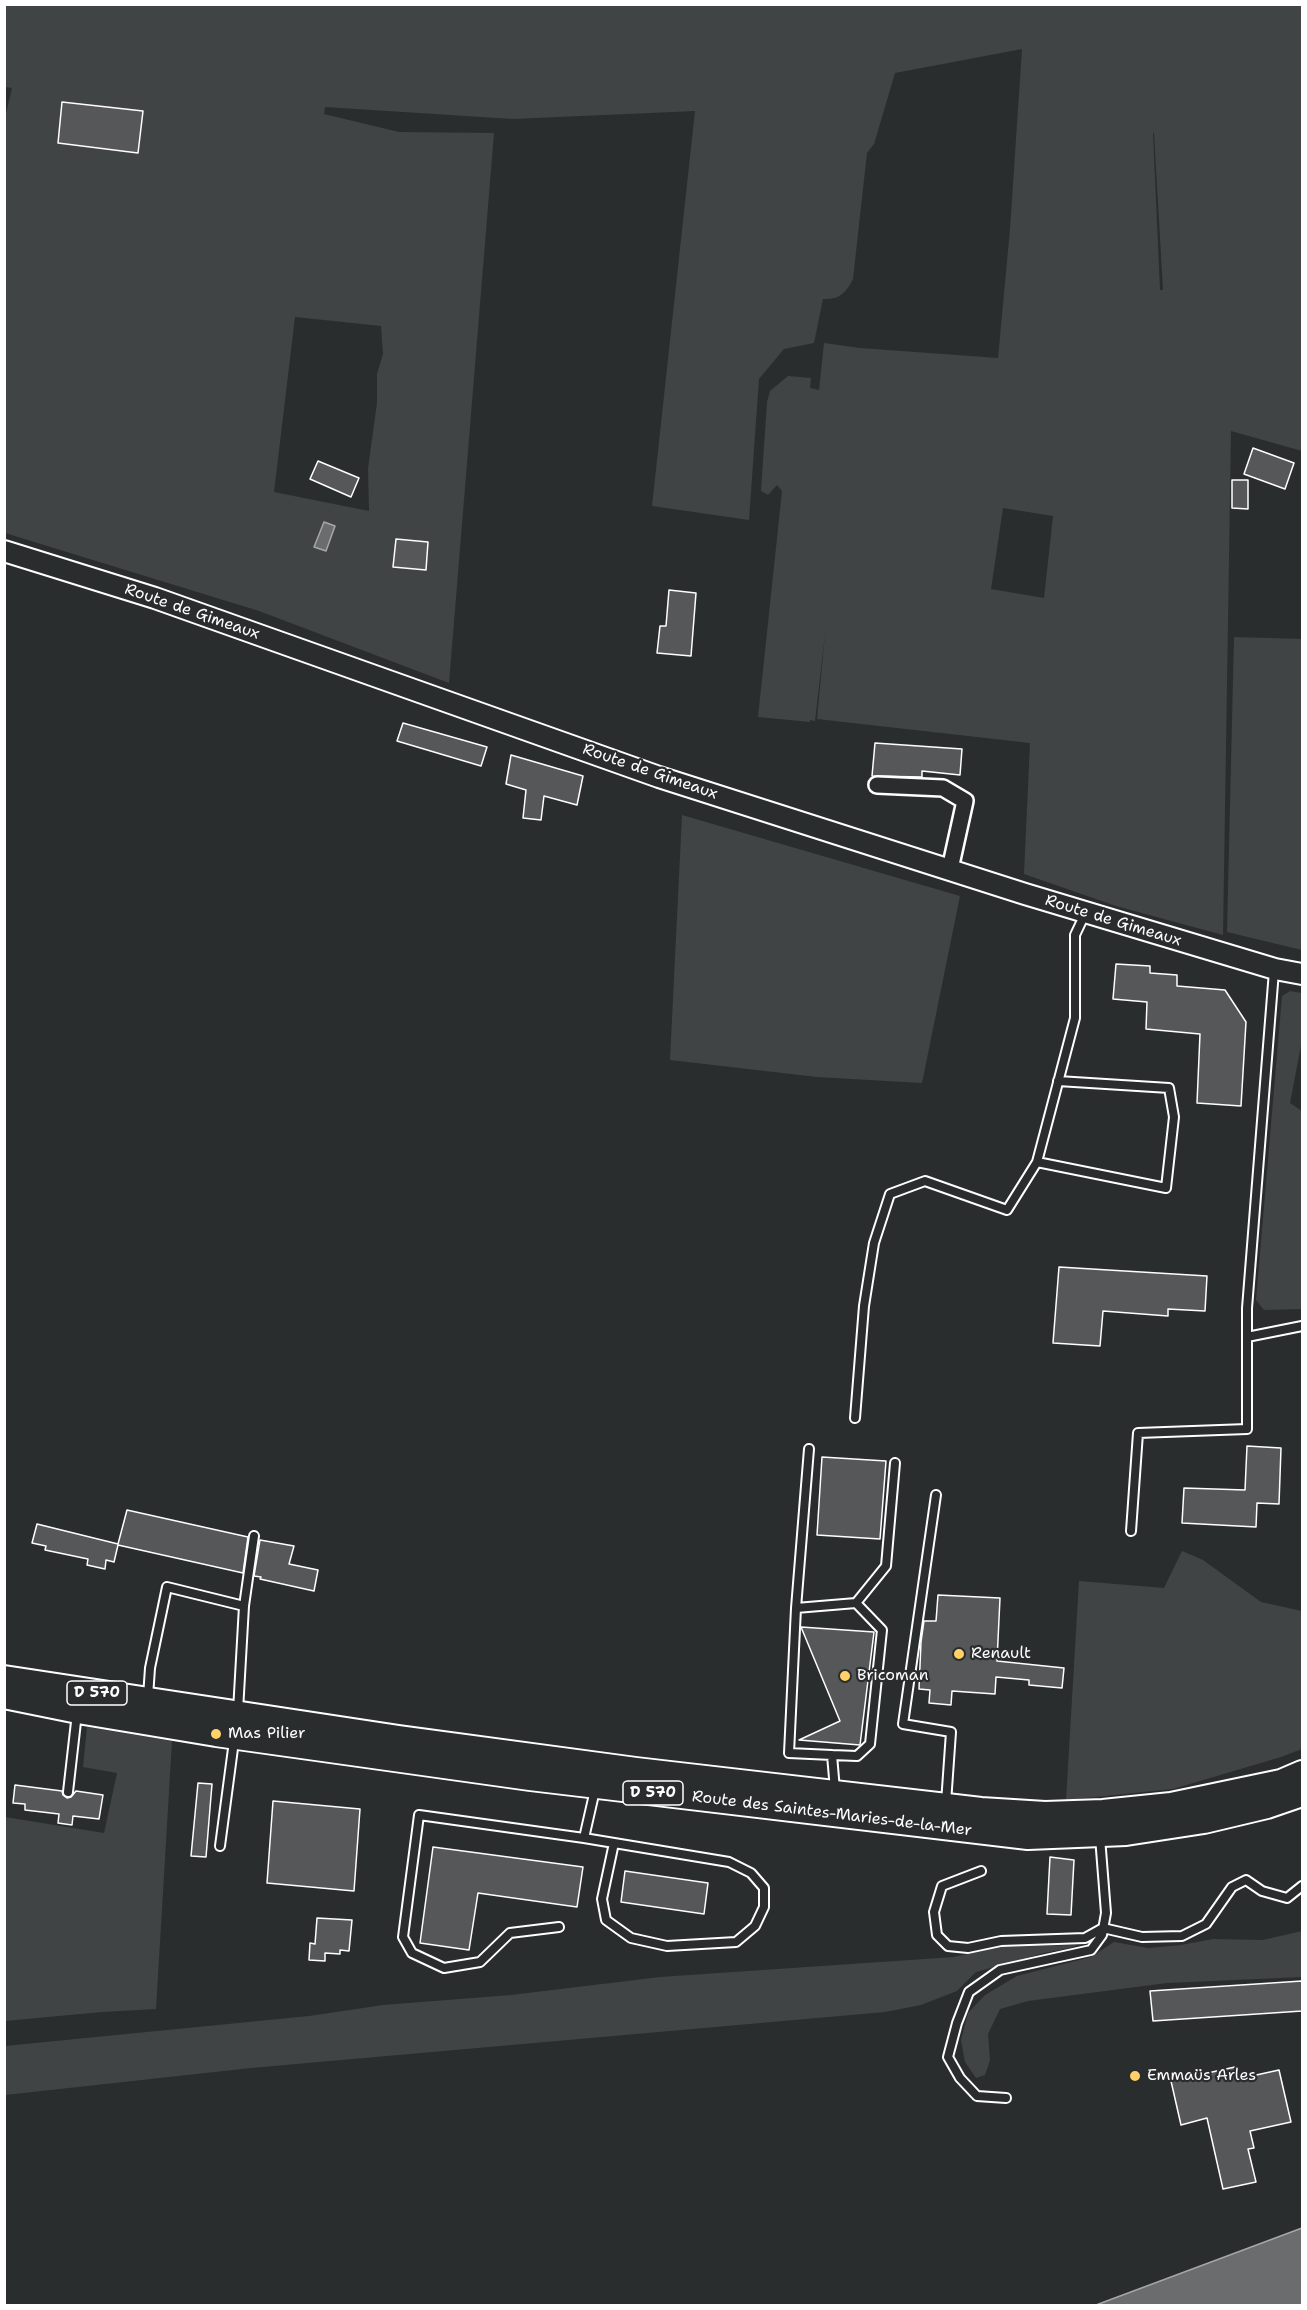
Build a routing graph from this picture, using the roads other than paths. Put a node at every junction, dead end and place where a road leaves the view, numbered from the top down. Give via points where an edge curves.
1 (4, 551) edge
2 (877, 785) dead end
3 (950, 869) junction
4 (1086, 912) junction
5 (1275, 969) junction
6 (1302, 974) edge
7 (1058, 1081) junction
8 (1037, 1162) junction
9 (1302, 1326) edge
10 (1247, 1337) junction
11 (855, 1418) dead end
12 (809, 1449) dead end
13 (895, 1463) dead end
14 (936, 1495) dead end
15 (1131, 1532) dead end
16 (254, 1536) dead end
17 (856, 1604) junction
18 (244, 1606) junction
19 (796, 1608) junction
20 (4, 1678) edge
21 (4, 1696) edge
22 (79, 1701) junction
23 (147, 1712) junction
24 (237, 1726) junction
25 (832, 1755) junction
26 (1302, 1773) edge
27 (597, 1776) junction
28 (68, 1792) dead end
29 (1302, 1794) edge
30 (836, 1804) junction
31 (945, 1817) junction
32 (1100, 1823) junction
33 (584, 1838) junction
34 (614, 1843) junction
35 (220, 1846) dead end
36 (981, 1871) dead end
37 (1302, 1886) edge
38 (559, 1928) dead end
39 (1103, 1928) junction
40 (1006, 2098) dead end

1 - 3 street, Route de Gimeaux via 155,598 659,777
2 - 3 street via 943,788 965,801
3 - 4 street, Route de Gimeaux
4 - 5 street, Route de Gimeaux
4 - 7 lane via 1075,935 1076,1018
5 - 6 street, Route de Gimeaux
5 - 10 lane
7 - 8 lane
7 - 8 lane via 1169,1088 1174,1117 1166,1188
8 - 11 lane via 1007,1210 925,1181 890,1194 874,1243 864,1306
9 - 10 lane
10 - 15 lane via 1247,1429 1138,1433
12 - 19 lane
13 - 17 lane via 886,1566
14 - 31 lane via 903,1724 951,1732
16 - 18 lane
17 - 19 lane
17 - 25 lane via 882,1630 870,1744 857,1756
18 - 23 lane via 167,1587 150,1668
18 - 24 lane
19 - 25 lane via 789,1753
20 - 22 main road, Route des Saintes-Maries-de-la-Mer / D 570
21 - 22 main road, Route des Saintes-Maries-de-la-Mer / D 570
22 - 23 main road, Route des Saintes-Maries-de-la-Mer / D 570
22 - 28 lane
23 - 24 main road, Route des Saintes-Maries-de-la-Mer / D 570
24 - 27 main road, Route des Saintes-Maries-de-la-Mer / D 570
24 - 35 lane
25 - 30 lane
26 - 32 main road, Route des Saintes-Maries-de-la-Mer / D 570 via 1281,1782
27 - 30 main road, Route des Saintes-Maries-de-la-Mer / D 570
27 - 33 lane
29 - 32 main road, Route des Saintes-Maries-de-la-Mer / D 570 via 1204,1821 1126,1833
30 - 31 main road, Route des Saintes-Maries-de-la-Mer / D 570
31 - 32 main road, Route des Saintes-Maries-de-la-Mer / D 570 via 1028,1837
32 - 39 lane via 1106,1913
33 - 34 lane
33 - 38 lane via 419,1815 403,1937 412,1953 444,1968 480,1962 510,1933
34 - 34 lane via 602,1899 606,1920 631,1938 667,1946 736,1942 755,1926 764,1907 764,1888 751,1873 729,1862
36 - 39 lane via 942,1886 934,1912 937,1935 948,1946 968,1948 1001,1941 1085,1938
37 - 39 lane via 1287,1898 1262,1892 1246,1880 1232,1887 1206,1924 1182,1936 1142,1937
39 - 40 lane via 1091,1950 1000,1970 969,1992 948,2057 977,2096

